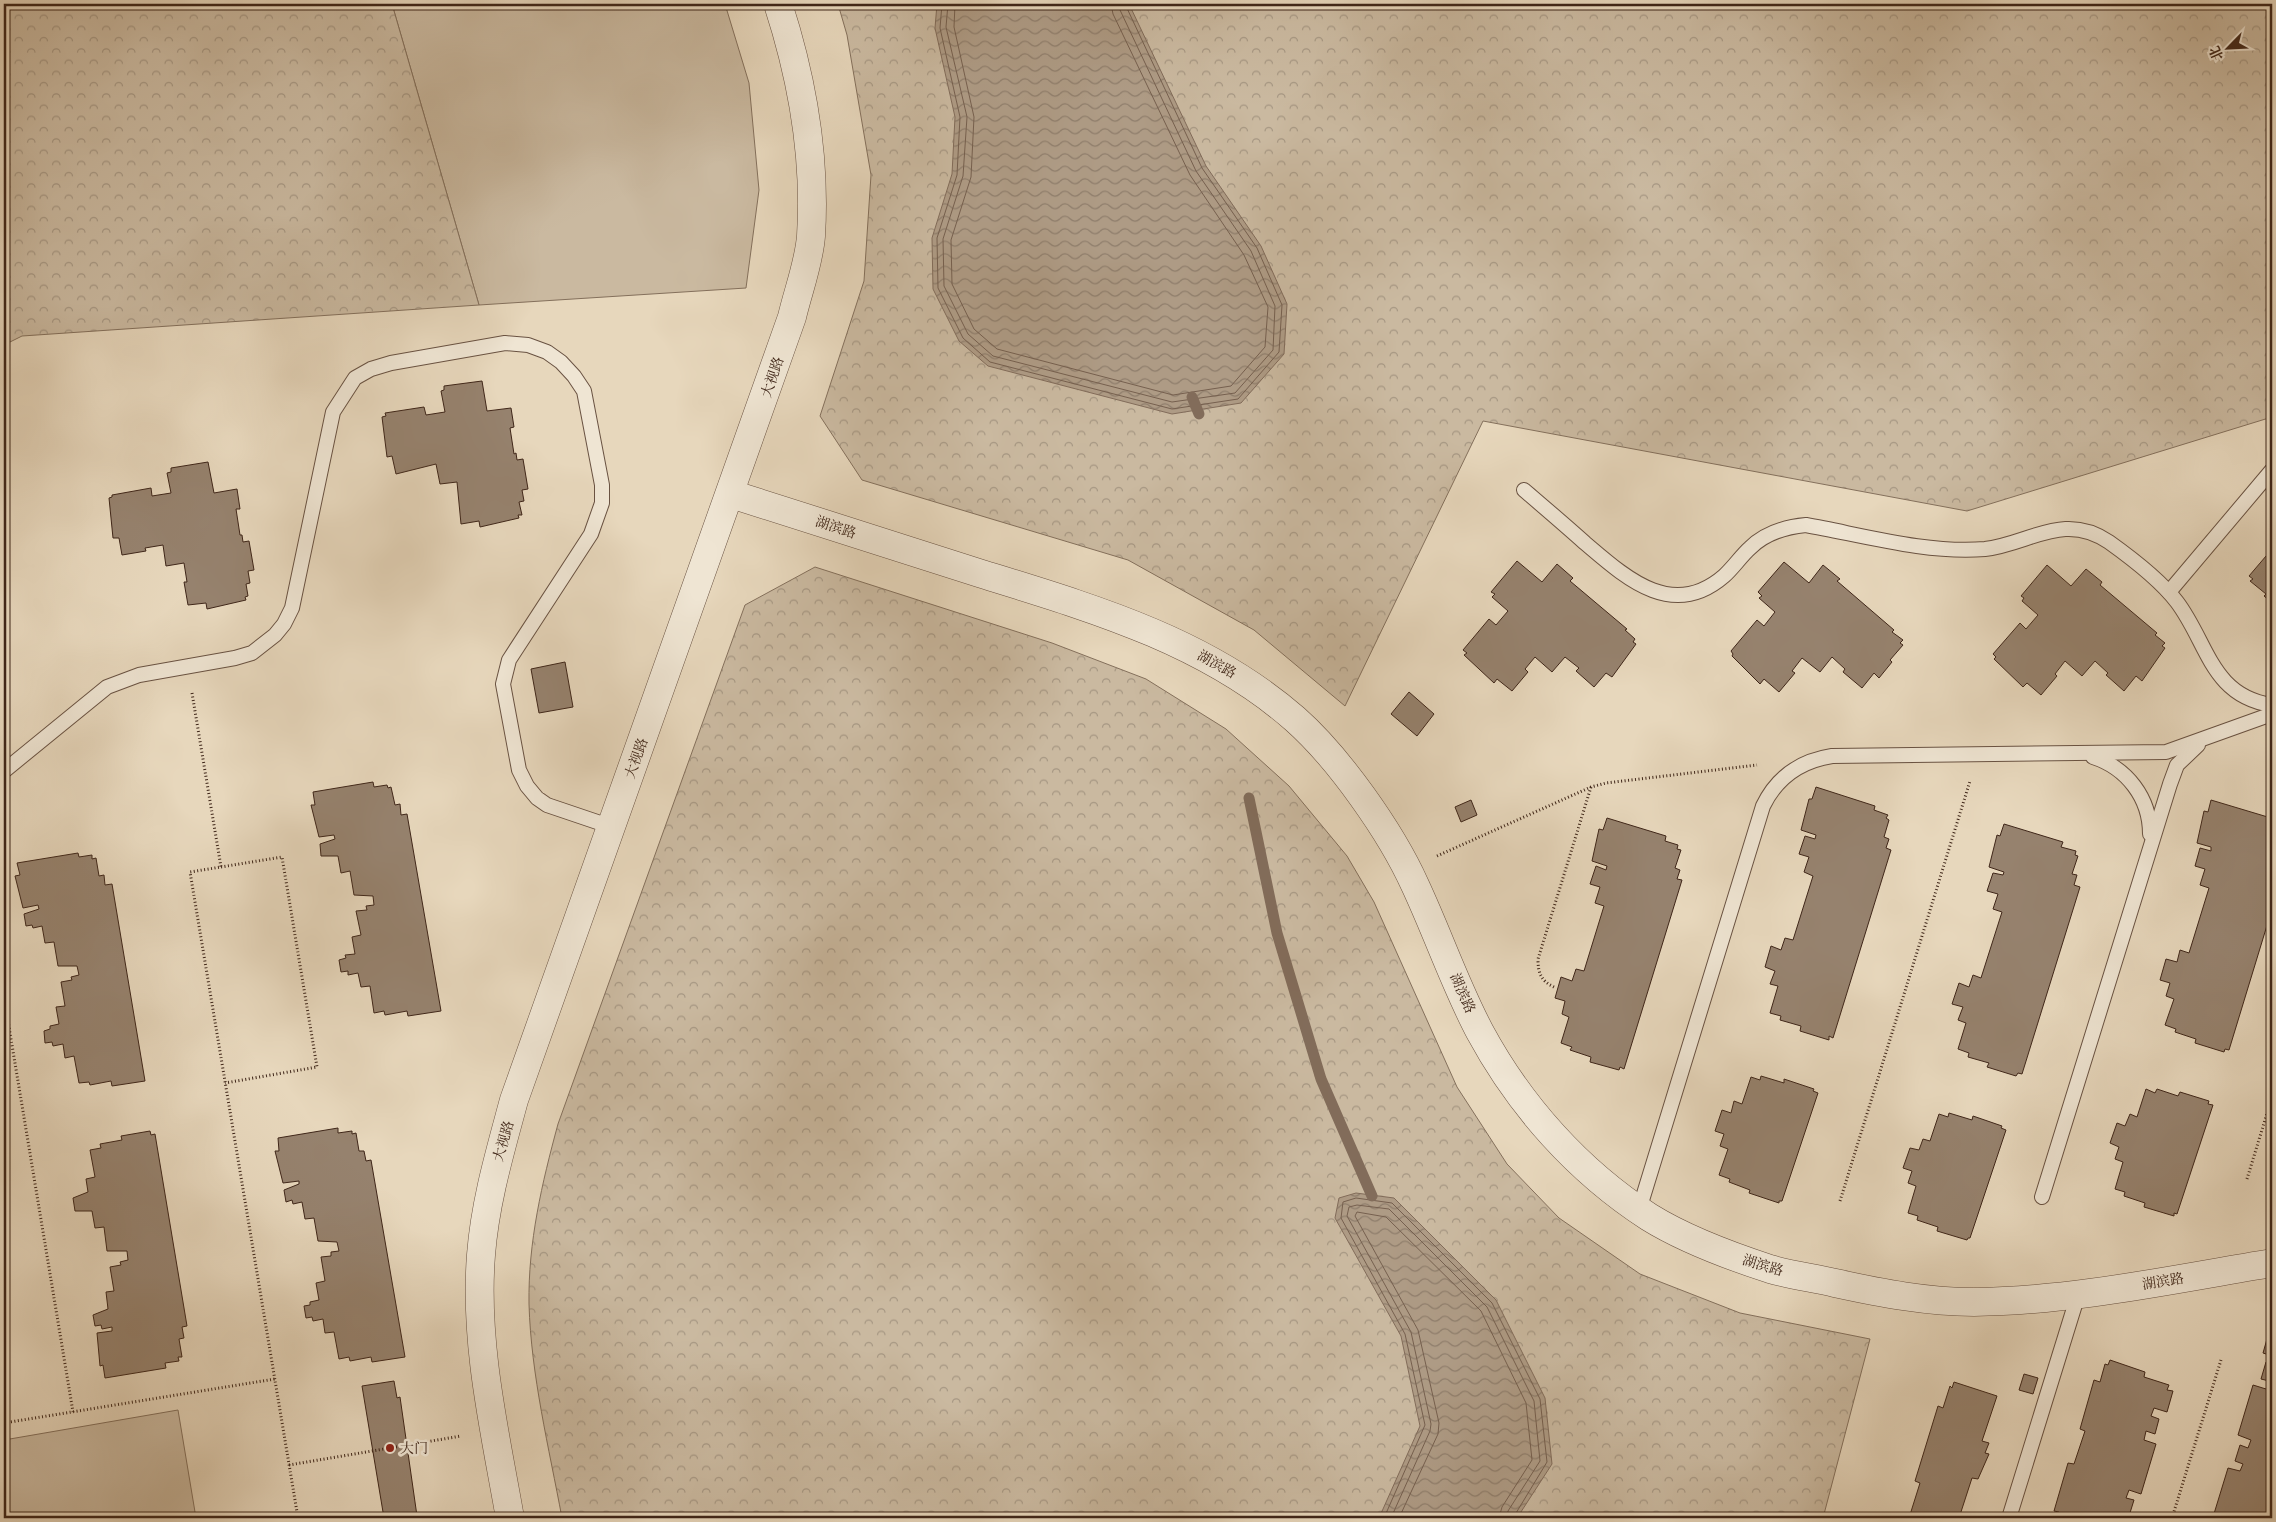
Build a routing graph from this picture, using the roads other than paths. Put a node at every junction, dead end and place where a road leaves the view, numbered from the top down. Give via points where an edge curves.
1 (778, 4) edge
2 (2272, 470) edge
3 (1524, 490) dead end
4 (730, 494) junction
5 (2169, 592) junction
6 (2272, 705) edge
7 (2272, 714) edge
8 (2208, 738) junction
9 (2081, 754) junction
10 (4, 770) edge
11 (612, 827) junction
12 (2149, 850) junction
13 (2042, 1197) dead end
14 (1639, 1210) junction
15 (2272, 1263) edge
16 (2078, 1295) junction
17 (510, 1518) edge
18 (2009, 1518) edge

1 - 4 street, 大视路 via 793,51 811,151 811,237 792,317
2 - 5 lane
3 - 5 lane via 1626,577 1658,592 1685,593 1708,587 1724,576 1762,538 1788,527 1806,525 1951,549 1987,548 2046,530 2081,531 2108,542
4 - 11 street, 大视路
4 - 14 street, 湖滨路 via 1094,609 1200,654 1246,681 1298,721 1344,772 1378,818 1407,870 1478,1028 1511,1084 1554,1138 1603,1184
5 - 6 lane via 2220,678 2246,698
7 - 8 lane
8 - 9 lane via 2166,752
8 - 12 lane via 2187,753 2177,766
9 - 12 lane via 2117,768 2137,790 2144,801 2150,824
9 - 14 lane via 1832,756 1817,758 1793,769 1776,785 1763,806
10 - 11 lane via 106,687 138,675 252,653 275,635 292,608 333,412 355,378 391,363 505,343 528,345 547,352 574,376 584,391 602,485 602,503 591,534 509,660 503,684 519,770 527,786 548,805
11 - 17 street, 大视路 via 514,1100 491,1184 481,1256 482,1351
12 - 13 lane
14 - 16 street, 湖滨路 via 1712,1248 1774,1270 1909,1298 1969,1302
15 - 16 street, 湖滨路
16 - 18 lane

